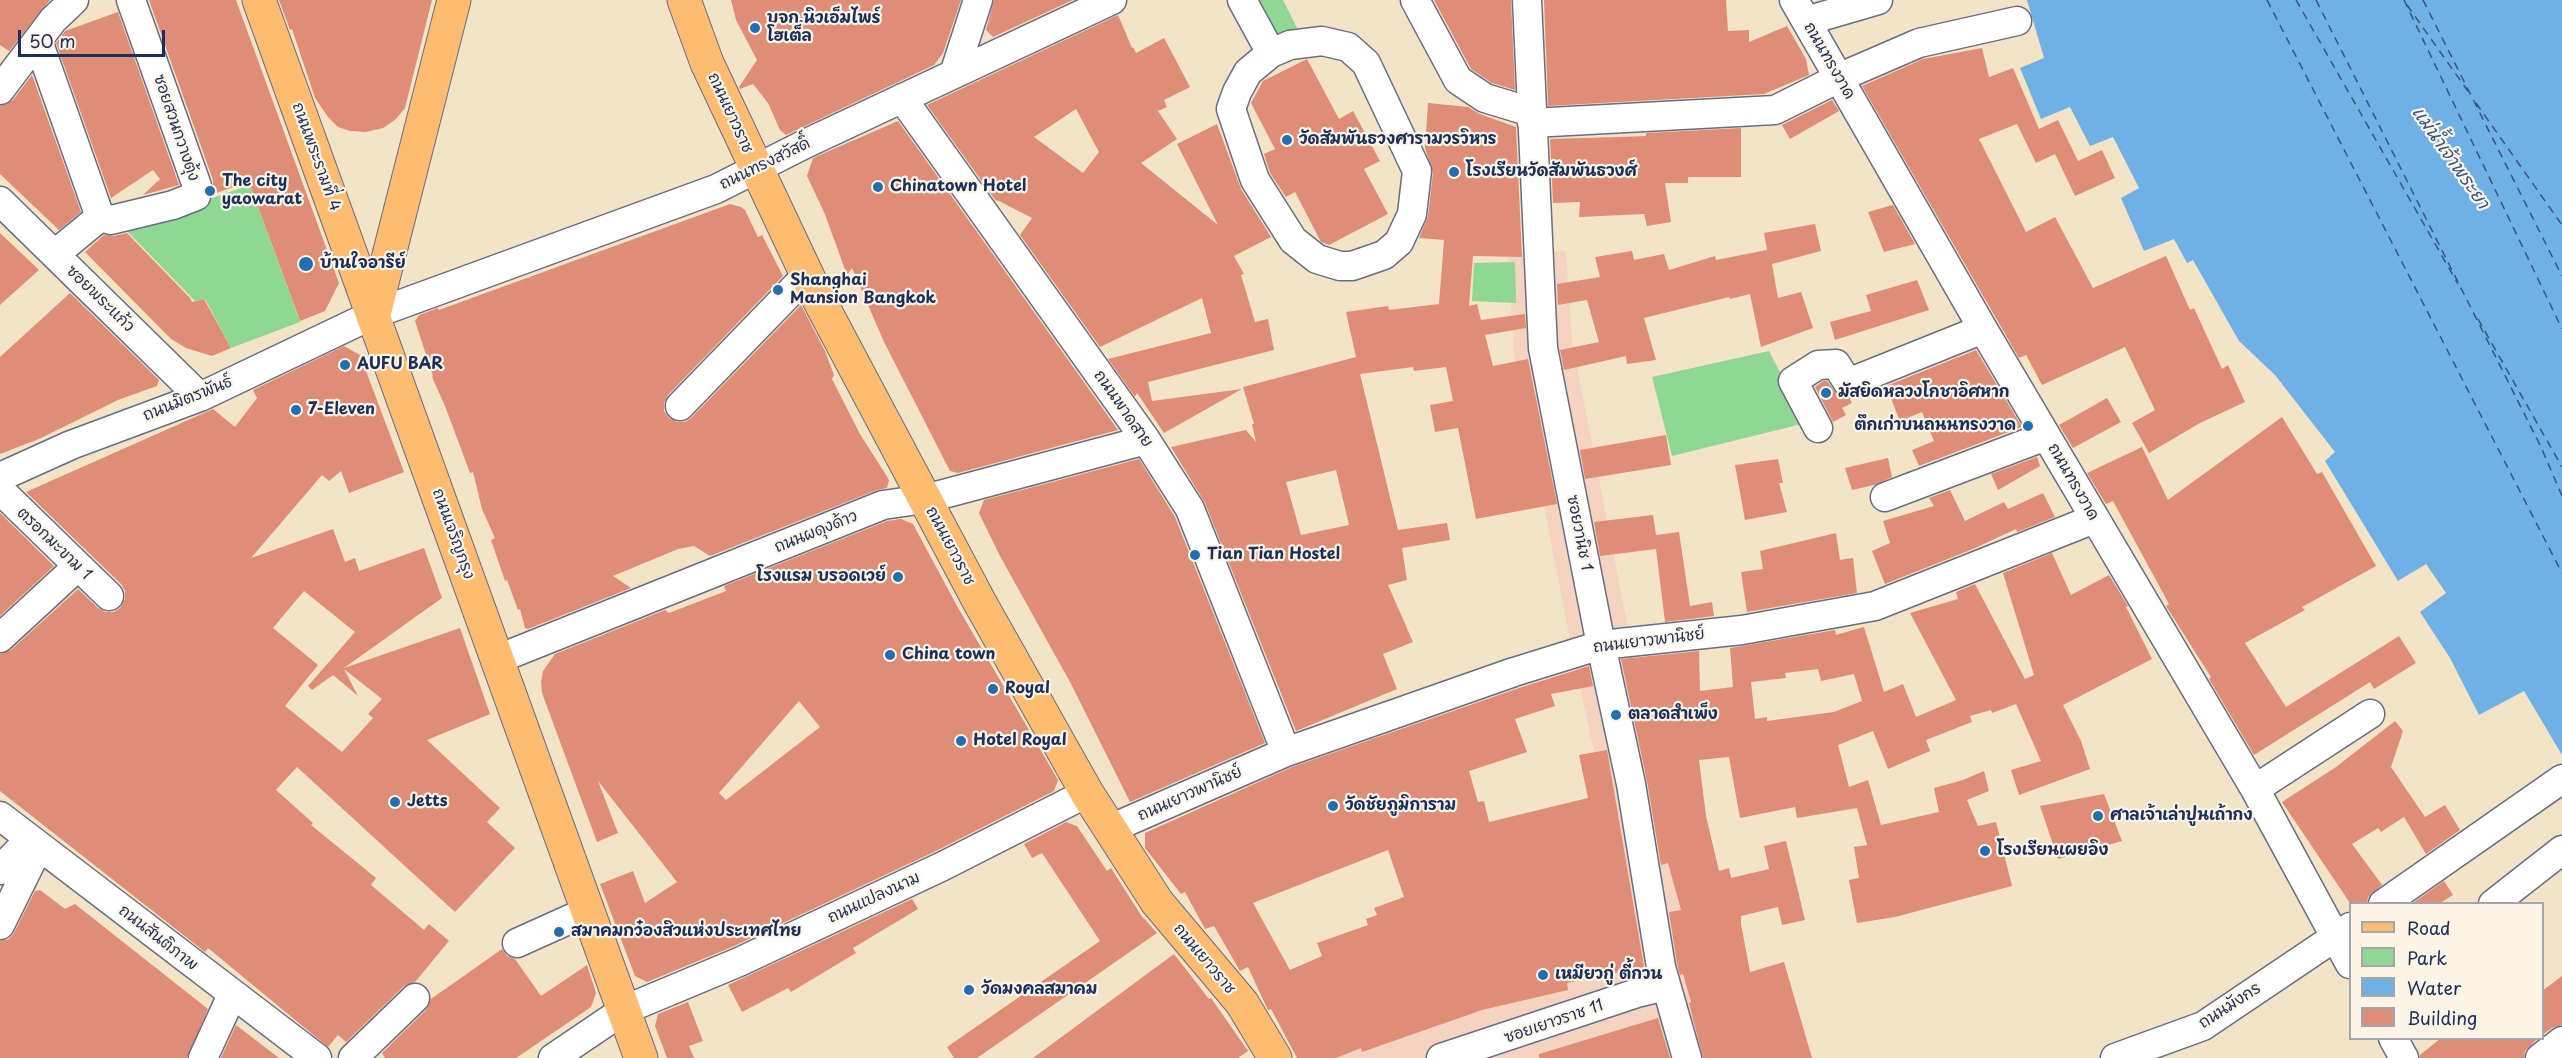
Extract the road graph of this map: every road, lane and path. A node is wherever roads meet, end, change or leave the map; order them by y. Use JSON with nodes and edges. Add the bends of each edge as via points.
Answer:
{"nodes":[{"id":1,"x":74,"y":0,"type":"edge"},
{"id":2,"x":131,"y":0,"type":"edge"},
{"id":3,"x":259,"y":0,"type":"edge"},
{"id":4,"x":454,"y":0,"type":"edge"},
{"id":5,"x":684,"y":0,"type":"edge"},
{"id":6,"x":978,"y":0,"type":"edge"},
{"id":7,"x":1112,"y":0,"type":"edge"},
{"id":8,"x":1242,"y":0,"type":"edge"},
{"id":9,"x":1414,"y":0,"type":"edge"},
{"id":10,"x":1527,"y":0,"type":"edge"},
{"id":11,"x":1878,"y":0,"type":"edge"},
{"id":12,"x":1800,"y":10,"type":"edge"},
{"id":13,"x":2016,"y":21,"type":"dead end"},
{"id":14,"x":38,"y":41,"type":"junction"},
{"id":15,"x":1271,"y":52,"type":"junction"},
{"id":16,"x":2,"y":71,"type":"edge"},
{"id":17,"x":954,"y":74,"type":"junction"},
{"id":18,"x":1839,"y":78,"type":"junction"},
{"id":19,"x":902,"y":98,"type":"junction"},
{"id":20,"x":1531,"y":118,"type":"junction"},
{"id":21,"x":755,"y":168,"type":"junction"},
{"id":22,"x":0,"y":201,"type":"edge"},
{"id":23,"x":100,"y":217,"type":"junction"},
{"id":24,"x":54,"y":254,"type":"junction"},
{"id":25,"x":807,"y":275,"type":"junction"},
{"id":26,"x":374,"y":314,"type":"junction"},
{"id":27,"x":1983,"y":329,"type":"junction"},
{"id":28,"x":200,"y":397,"type":"junction"},
{"id":29,"x":680,"y":406,"type":"dead end"},
{"id":30,"x":1818,"y":428,"type":"dead end"},
{"id":31,"x":2046,"y":436,"type":"junction"},
{"id":32,"x":1146,"y":440,"type":"junction"},
{"id":33,"x":0,"y":477,"type":"edge"},
{"id":34,"x":0,"y":490,"type":"edge"},
{"id":35,"x":1885,"y":497,"type":"dead end"},
{"id":36,"x":925,"y":499,"type":"junction"},
{"id":37,"x":2094,"y":519,"type":"junction"},
{"id":38,"x":77,"y":567,"type":"junction"},
{"id":39,"x":109,"y":597,"type":"dead end"},
{"id":40,"x":0,"y":638,"type":"edge"},
{"id":41,"x":1601,"y":645,"type":"junction"},
{"id":42,"x":498,"y":659,"type":"junction"},
{"id":43,"x":2370,"y":714,"type":"dead end"},
{"id":44,"x":1286,"y":752,"type":"junction"},
{"id":45,"x":2562,"y":780,"type":"edge"},
{"id":46,"x":2255,"y":789,"type":"junction"},
{"id":47,"x":1087,"y":793,"type":"junction"},
{"id":48,"x":0,"y":816,"type":"edge"},
{"id":49,"x":1110,"y":829,"type":"junction"},
{"id":50,"x":35,"y":842,"type":"junction"},
{"id":51,"x":2562,"y":850,"type":"edge"},
{"id":52,"x":0,"y":870,"type":"edge"},
{"id":53,"x":2384,"y":902,"type":"edge"},
{"id":54,"x":2494,"y":902,"type":"edge"},
{"id":55,"x":588,"y":911,"type":"junction"},
{"id":56,"x":0,"y":925,"type":"edge"},
{"id":57,"x":2343,"y":931,"type":"edge"},
{"id":58,"x":517,"y":943,"type":"dead end"},
{"id":59,"x":2349,"y":959,"type":"edge"},
{"id":60,"x":1666,"y":986,"type":"junction"},
{"id":61,"x":232,"y":994,"type":"junction"},
{"id":62,"x":415,"y":999,"type":"dead end"},
{"id":63,"x":624,"y":1011,"type":"junction"},
{"id":64,"x":2394,"y":1040,"type":"edge"},
{"id":65,"x":2562,"y":1041,"type":"edge"},
{"id":66,"x":1504,"y":1049,"type":"edge"},
{"id":67,"x":203,"y":1058,"type":"edge"},
{"id":68,"x":317,"y":1058,"type":"edge"},
{"id":69,"x":353,"y":1058,"type":"edge"},
{"id":70,"x":553,"y":1058,"type":"edge"},
{"id":71,"x":642,"y":1058,"type":"edge"},
{"id":72,"x":1275,"y":1058,"type":"edge"},
{"id":73,"x":1442,"y":1058,"type":"edge"},
{"id":74,"x":1687,"y":1058,"type":"edge"},
{"id":75,"x":2115,"y":1058,"type":"edge"},
{"id":76,"x":2404,"y":1058,"type":"edge"},
{"id":77,"x":2540,"y":1058,"type":"edge"}],
"edges":[{"from":1,"to":14,"type":"street"},
{"from":2,"to":23,"type":"street","name":"ซอยสวนกวางตุ้ง","via":[[197,186],[196,196],[111,220]]},
{"from":3,"to":26,"type":"main road","name":"ถนนพระรามที่ 4"},
{"from":4,"to":26,"type":"main road"},
{"from":5,"to":21,"type":"main road","name":"ถนนเยาวราช","via":[[707,63]]},
{"from":6,"to":17,"type":"street"},
{"from":7,"to":17,"type":"street","name":"ถนนทรงสวัสดิ์"},
{"from":8,"to":15,"type":"street"},
{"from":9,"to":20,"type":"street","via":[[1458,80],[1485,98]]},
{"from":10,"to":20,"type":"street","name":"ซอยวานิช 1"},
{"from":11,"to":12,"type":"street"},
{"from":12,"to":18,"type":"street","name":"ถนนทรงวาด"},
{"from":13,"to":18,"type":"street","via":[[1919,43]]},
{"from":14,"to":16,"type":"street"},
{"from":14,"to":23,"type":"street"},
{"from":15,"to":15,"type":"street","via":[[1322,41],[1348,47],[1366,63],[1417,171],[1412,214],[1399,242],[1384,255],[1352,266],[1317,259],[1293,240],[1256,180],[1231,109],[1248,72]]},
{"from":17,"to":19,"type":"street","name":"ถนนทรงสวัสดิ์"},
{"from":18,"to":20,"type":"street","via":[[1775,110]]},
{"from":18,"to":27,"type":"street","name":"ถนนทรงวาด"},
{"from":19,"to":21,"type":"street","name":"ถนนทรงสวัสดิ์"},
{"from":19,"to":32,"type":"street","name":"ถนนพาดสาย"},
{"from":20,"to":41,"type":"street","name":"ซอยวานิช 1","via":[[1543,348]]},
{"from":21,"to":25,"type":"main road","name":"ถนนเยาวราช"},
{"from":21,"to":26,"type":"street","name":"ถนนทรงสวัสดิ์","via":[[716,189]]},
{"from":22,"to":24,"type":"street","name":"ซอยพระแก้ว"},
{"from":23,"to":24,"type":"street"},
{"from":24,"to":28,"type":"street","name":"ซอยพระแก้ว"},
{"from":25,"to":29,"type":"street"},
{"from":25,"to":36,"type":"main road","name":"ถนนเยาวราช"},
{"from":26,"to":28,"type":"street","name":"ถนนมิตรพันธ์"},
{"from":26,"to":42,"type":"main road","name":"ถนนเจริญกรุง"},
{"from":27,"to":30,"type":"street","via":[[1848,383],[1836,364],[1818,365],[1793,381]]},
{"from":27,"to":31,"type":"street","name":"ถนนทรงวาด"},
{"from":28,"to":33,"type":"street","name":"ถนนมิตรพันธ์","via":[[71,445]]},
{"from":31,"to":35,"type":"street"},
{"from":31,"to":37,"type":"street","name":"ถนนทรงวาด"},
{"from":32,"to":36,"type":"street","name":"ถนนผดุงด้าว"},
{"from":32,"to":44,"type":"street","name":"ถนนพาดสาย","via":[[1190,508]]},
{"from":34,"to":38,"type":"street","name":"ตรอกมะขาม 1"},
{"from":36,"to":42,"type":"street","name":"ถนนผดุงด้าว","via":[[883,505]]},
{"from":36,"to":47,"type":"main road","name":"ถนนเยาวราช"},
{"from":37,"to":41,"type":"street","name":"ถนนเยาวพานิชย์","via":[[1875,606],[1742,630]]},
{"from":37,"to":46,"type":"street","name":"ถนนทรงวาด"},
{"from":38,"to":39,"type":"street","name":"ตรอกมะขาม 1"},
{"from":38,"to":40,"type":"street"},
{"from":41,"to":44,"type":"street","name":"ถนนเยาวพานิชย์","via":[[1492,679],[1326,746]]},
{"from":41,"to":60,"type":"street","name":"ซอยวานิช 1","via":[[1631,783]]},
{"from":42,"to":55,"type":"main road","name":"ถนนเจริญกรุง"},
{"from":43,"to":46,"type":"street"},
{"from":44,"to":49,"type":"street","name":"ถนนเยาวพานิชย์"},
{"from":45,"to":53,"type":"street"},
{"from":46,"to":57,"type":"street","name":"ถนนทรงวาด"},
{"from":47,"to":49,"type":"main road","name":"ถนนเยาวราช"},
{"from":47,"to":63,"type":"street","name":"ถนนแปลงนาม","via":[[943,866]]},
{"from":48,"to":50,"type":"street","name":"ถนนสันติภาพ"},
{"from":49,"to":72,"type":"main road","name":"ถนนเยาวราช","via":[[1157,902],[1242,1003]]},
{"from":50,"to":52,"type":"street"},
{"from":50,"to":56,"type":"street"},
{"from":50,"to":61,"type":"street","name":"ถนนสันติภาพ"},
{"from":51,"to":54,"type":"street"},
{"from":55,"to":58,"type":"street"},
{"from":55,"to":63,"type":"main road","name":"ถนนเจริญกรุง"},
{"from":57,"to":59,"type":"street","name":"ถนนทรงวาด"},
{"from":57,"to":75,"type":"street","name":"ถนนมังกร","via":[[2203,1026]]},
{"from":60,"to":66,"type":"street","name":"ซอยเยาวราช 11","via":[[1637,993]]},
{"from":60,"to":74,"type":"street","name":"ซอยวานิช 1"},
{"from":61,"to":67,"type":"street"},
{"from":61,"to":68,"type":"street","name":"ถนนสันติภาพ"},
{"from":62,"to":69,"type":"street"},
{"from":63,"to":70,"type":"street","name":"ถนนแปลงนาม"},
{"from":63,"to":71,"type":"main road","name":"ถนนเจริญกรุง"},
{"from":64,"to":76,"type":"street"},
{"from":65,"to":77,"type":"street"},
{"from":66,"to":73,"type":"street","name":"ซอยเยาวราช 11"}]}
